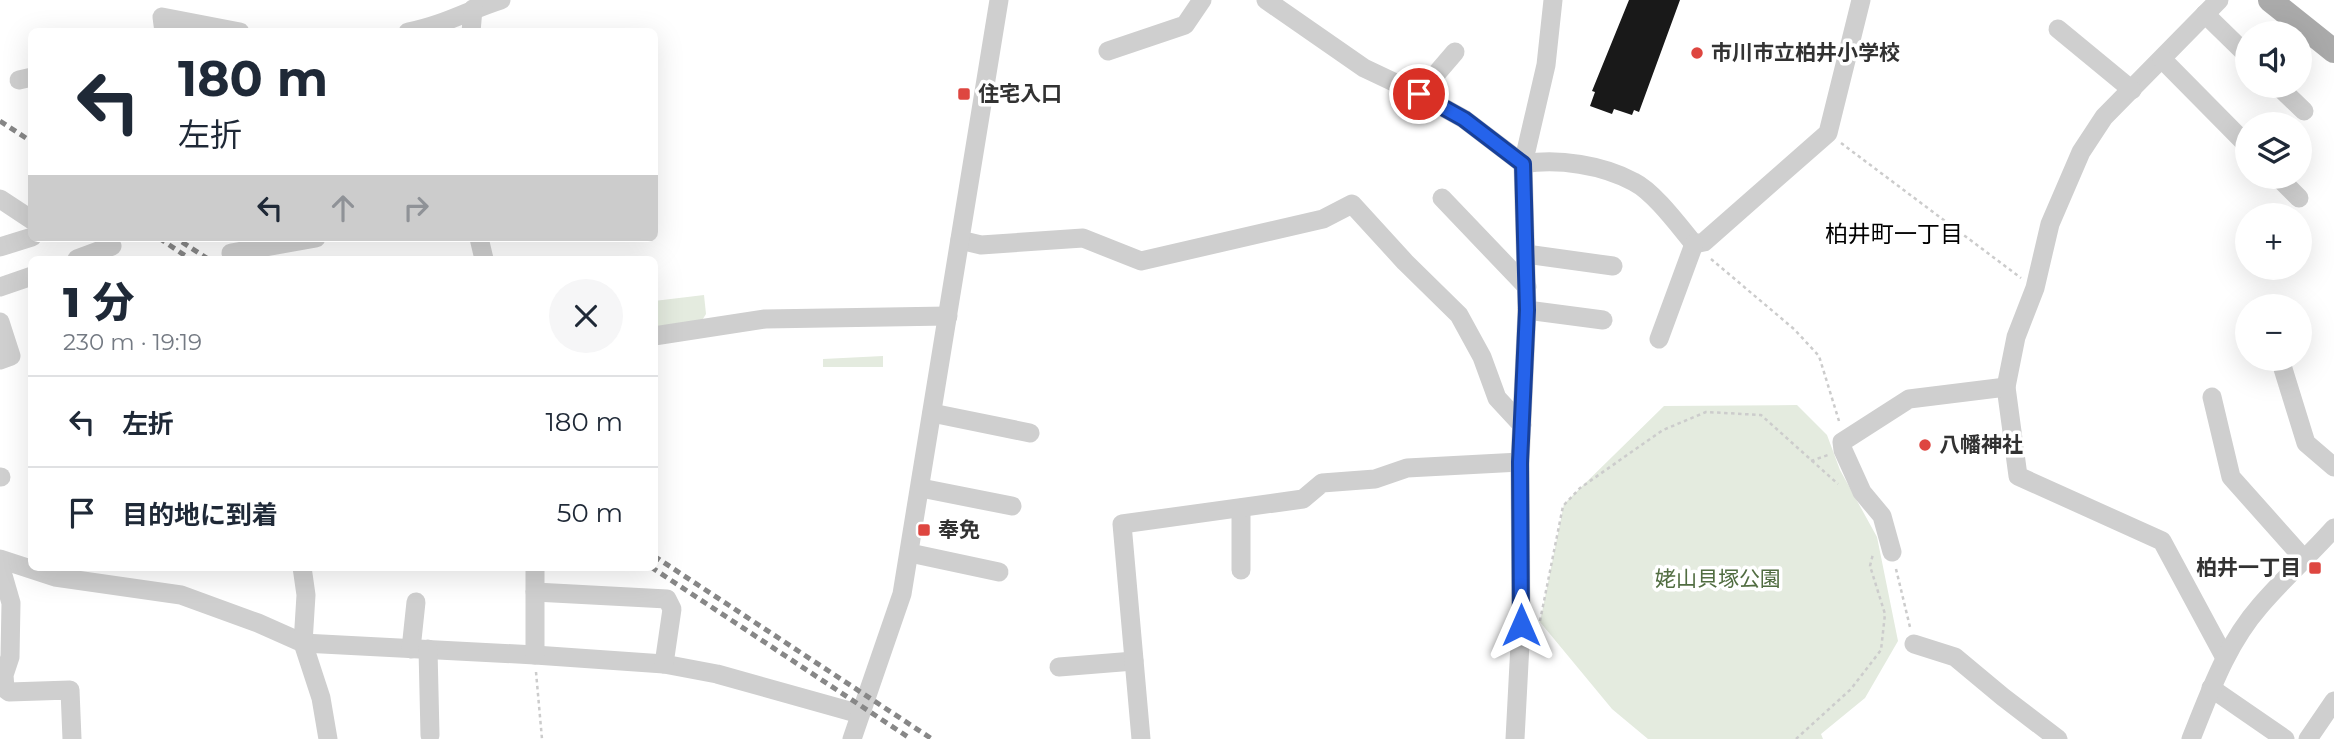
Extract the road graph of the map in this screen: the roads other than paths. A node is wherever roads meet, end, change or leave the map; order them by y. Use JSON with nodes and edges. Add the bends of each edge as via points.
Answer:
{"nodes":[{"id":1,"x":501,"y":0,"type":"edge"},
{"id":2,"x":999,"y":0,"type":"edge"},
{"id":3,"x":1202,"y":0,"type":"edge"},
{"id":4,"x":1265,"y":0,"type":"edge"},
{"id":5,"x":1553,"y":0,"type":"edge"},
{"id":6,"x":1861,"y":0,"type":"edge"},
{"id":7,"x":2270,"y":0,"type":"edge"},
{"id":8,"x":2212,"y":7,"type":"edge"},
{"id":9,"x":474,"y":9,"type":"junction"},
{"id":10,"x":163,"y":28,"type":"edge"},
{"id":11,"x":219,"y":28,"type":"edge"},
{"id":12,"x":433,"y":28,"type":"edge"},
{"id":13,"x":472,"y":28,"type":"edge"},
{"id":14,"x":2058,"y":29,"type":"dead end"},
{"id":15,"x":2235,"y":39,"type":"edge"},
{"id":16,"x":1108,"y":51,"type":"dead end"},
{"id":17,"x":2334,"y":51,"type":"edge"},
{"id":18,"x":1455,"y":52,"type":"dead end"},
{"id":19,"x":2162,"y":59,"type":"junction"},
{"id":20,"x":2132,"y":90,"type":"junction"},
{"id":21,"x":1419,"y":94,"type":"junction"},
{"id":22,"x":2290,"y":98,"type":"edge"},
{"id":23,"x":2304,"y":111,"type":"dead end"},
{"id":24,"x":2235,"y":133,"type":"edge"},
{"id":25,"x":1523,"y":164,"type":"junction"},
{"id":26,"x":2290,"y":189,"type":"edge"},
{"id":27,"x":1442,"y":198,"type":"dead end"},
{"id":28,"x":2299,"y":198,"type":"dead end"},
{"id":29,"x":0,"y":199,"type":"edge"},
{"id":30,"x":28,"y":217,"type":"edge"},
{"id":31,"x":28,"y":238,"type":"edge"},
{"id":32,"x":960,"y":240,"type":"junction"},
{"id":33,"x":287,"y":242,"type":"edge"},
{"id":34,"x":1694,"y":244,"type":"junction"},
{"id":35,"x":112,"y":246,"type":"dead end"},
{"id":36,"x":0,"y":247,"type":"edge"},
{"id":37,"x":229,"y":250,"type":"edge"},
{"id":38,"x":1526,"y":254,"type":"junction"},
{"id":39,"x":85,"y":256,"type":"edge"},
{"id":40,"x":1614,"y":267,"type":"dead end"},
{"id":41,"x":28,"y":278,"type":"edge"},
{"id":42,"x":0,"y":288,"type":"edge"},
{"id":43,"x":1527,"y":288,"type":"junction"},
{"id":44,"x":1527,"y":310,"type":"junction"},
{"id":45,"x":948,"y":316,"type":"junction"},
{"id":46,"x":1603,"y":320,"type":"dead end"},
{"id":47,"x":0,"y":322,"type":"edge"},
{"id":48,"x":658,"y":334,"type":"edge"},
{"id":49,"x":1660,"y":340,"type":"dead end"},
{"id":50,"x":0,"y":360,"type":"edge"},
{"id":51,"x":2284,"y":371,"type":"edge"},
{"id":52,"x":2006,"y":387,"type":"junction"},
{"id":53,"x":2212,"y":397,"type":"dead end"},
{"id":54,"x":932,"y":413,"type":"junction"},
{"id":55,"x":1522,"y":425,"type":"junction"},
{"id":56,"x":1030,"y":433,"type":"dead end"},
{"id":57,"x":1520,"y":462,"type":"junction"},
{"id":58,"x":2334,"y":467,"type":"edge"},
{"id":59,"x":921,"y":488,"type":"junction"},
{"id":60,"x":1012,"y":506,"type":"dead end"},
{"id":61,"x":1241,"y":508,"type":"junction"},
{"id":62,"x":2334,"y":528,"type":"edge"},
{"id":63,"x":1883,"y":549,"type":"road end"},
{"id":64,"x":910,"y":552,"type":"junction"},
{"id":65,"x":0,"y":559,"type":"edge"},
{"id":66,"x":2305,"y":560,"type":"junction"},
{"id":67,"x":0,"y":565,"type":"edge"},
{"id":68,"x":28,"y":568,"type":"edge"},
{"id":69,"x":1241,"y":570,"type":"dead end"},
{"id":70,"x":37,"y":571,"type":"edge"},
{"id":71,"x":304,"y":571,"type":"edge"},
{"id":72,"x":536,"y":571,"type":"edge"},
{"id":73,"x":999,"y":572,"type":"dead end"},
{"id":74,"x":536,"y":592,"type":"junction"},
{"id":75,"x":416,"y":602,"type":"dead end"},
{"id":76,"x":303,"y":643,"type":"junction"},
{"id":77,"x":1914,"y":644,"type":"road end"},
{"id":78,"x":420,"y":649,"type":"junction"},
{"id":79,"x":535,"y":655,"type":"junction"},
{"id":80,"x":2225,"y":658,"type":"junction"},
{"id":81,"x":1134,"y":661,"type":"junction"},
{"id":82,"x":664,"y":664,"type":"junction"},
{"id":83,"x":1059,"y":667,"type":"dead end"},
{"id":84,"x":2211,"y":688,"type":"junction"},
{"id":85,"x":2334,"y":701,"type":"edge"},
{"id":86,"x":860,"y":714,"type":"junction"},
{"id":87,"x":430,"y":735,"type":"dead end"},
{"id":88,"x":72,"y":739,"type":"edge"},
{"id":89,"x":328,"y":739,"type":"edge"},
{"id":90,"x":852,"y":739,"type":"edge"},
{"id":91,"x":1141,"y":739,"type":"edge"},
{"id":92,"x":1515,"y":739,"type":"edge"},
{"id":93,"x":2058,"y":739,"type":"edge"},
{"id":94,"x":2191,"y":739,"type":"edge"},
{"id":95,"x":2285,"y":739,"type":"edge"},
{"id":96,"x":2308,"y":739,"type":"edge"}],
"edges":[{"from":1,"to":9,"type":"street"},
{"from":2,"to":32,"type":"street"},
{"from":3,"to":16,"type":"street","via":[[1185,25]]},
{"from":4,"to":21,"type":"street","via":[[1364,68]]},
{"from":5,"to":25,"type":"street","via":[[1546,65]]},
{"from":6,"to":34,"type":"street","via":[[1828,133],[1704,242]]},
{"from":7,"to":17,"type":"main road"},
{"from":8,"to":15,"type":"street"},
{"from":8,"to":19,"type":"street"},
{"from":9,"to":12,"type":"street"},
{"from":9,"to":13,"type":"street"},
{"from":10,"to":11,"type":"street","via":[[162,17]]},
{"from":14,"to":20,"type":"street"},
{"from":18,"to":21,"type":"street"},
{"from":19,"to":20,"type":"street"},
{"from":19,"to":24,"type":"street"},
{"from":20,"to":52,"type":"street","via":[[2104,117],[2081,152],[2050,224]]},
{"from":21,"to":25,"type":"street","via":[[1464,119]]},
{"from":22,"to":23,"type":"street"},
{"from":25,"to":34,"type":"street","via":[[1543,160],[1598,169],[1636,182]]},
{"from":25,"to":38,"type":"street"},
{"from":26,"to":28,"type":"street"},
{"from":27,"to":43,"type":"street"},
{"from":29,"to":30,"type":"street"},
{"from":31,"to":36,"type":"street"},
{"from":32,"to":45,"type":"street"},
{"from":32,"to":55,"type":"street","via":[[981,245],[1083,238],[1141,261],[1322,219],[1352,204],[1459,315],[1497,398]]},
{"from":33,"to":37,"type":"street"},
{"from":34,"to":49,"type":"street"},
{"from":35,"to":39,"type":"street"},
{"from":38,"to":40,"type":"street"},
{"from":38,"to":43,"type":"street"},
{"from":41,"to":42,"type":"street"},
{"from":43,"to":44,"type":"street"},
{"from":44,"to":46,"type":"street"},
{"from":44,"to":55,"type":"street"},
{"from":45,"to":48,"type":"street","via":[[765,319]]},
{"from":45,"to":54,"type":"street"},
{"from":47,"to":50,"type":"street","via":[[11,356]]},
{"from":51,"to":58,"type":"street","via":[[2306,443]]},
{"from":52,"to":63,"type":"street","via":[[1909,399],[1842,442],[1862,492],[1882,516]]},
{"from":52,"to":80,"type":"street","via":[[2018,477],[2162,541]]},
{"from":53,"to":66,"type":"street","via":[[2231,477]]},
{"from":54,"to":56,"type":"street"},
{"from":54,"to":59,"type":"street"},
{"from":55,"to":57,"type":"street"},
{"from":57,"to":61,"type":"street","via":[[1407,468],[1375,479],[1322,483],[1303,499]]},
{"from":57,"to":92,"type":"street","via":[[1521,625]]},
{"from":59,"to":60,"type":"street"},
{"from":59,"to":64,"type":"street"},
{"from":61,"to":69,"type":"street"},
{"from":61,"to":81,"type":"street","via":[[1122,524]]},
{"from":62,"to":66,"type":"street"},
{"from":64,"to":73,"type":"street"},
{"from":64,"to":86,"type":"street","via":[[902,594]]},
{"from":65,"to":68,"type":"street"},
{"from":66,"to":80,"type":"street","via":[[2259,606]]},
{"from":67,"to":88,"type":"street","via":[[11,603],[5,689],[70,690]]},
{"from":70,"to":76,"type":"street","via":[[181,595]]},
{"from":71,"to":76,"type":"street"},
{"from":72,"to":74,"type":"street"},
{"from":74,"to":79,"type":"street"},
{"from":74,"to":82,"type":"street","via":[[667,599],[672,609]]},
{"from":75,"to":78,"type":"street"},
{"from":76,"to":78,"type":"street"},
{"from":76,"to":89,"type":"street","via":[[321,698]]},
{"from":77,"to":93,"type":"street","via":[[1955,657]]},
{"from":78,"to":79,"type":"street"},
{"from":78,"to":87,"type":"street"},
{"from":79,"to":82,"type":"street"},
{"from":80,"to":84,"type":"street"},
{"from":81,"to":83,"type":"street"},
{"from":81,"to":91,"type":"street"},
{"from":82,"to":86,"type":"street"},
{"from":84,"to":94,"type":"street"},
{"from":84,"to":95,"type":"street"},
{"from":85,"to":96,"type":"street"},
{"from":86,"to":90,"type":"street"}]}
